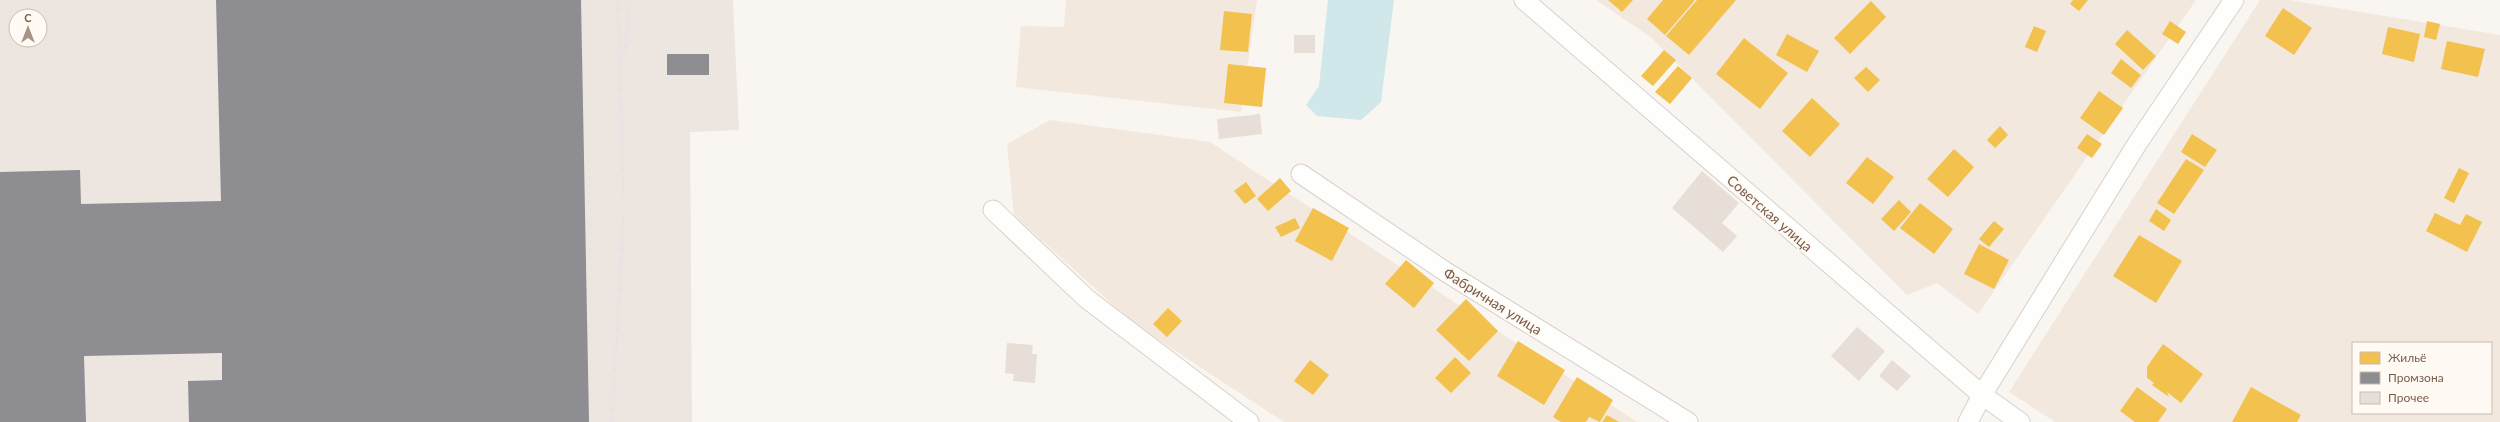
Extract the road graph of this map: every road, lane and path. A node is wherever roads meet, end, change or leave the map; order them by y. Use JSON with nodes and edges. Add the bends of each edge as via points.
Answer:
{"nodes":[{"id":1,"x":1524,"y":0,"type":"edge"},
{"id":2,"x":2234,"y":0,"type":"edge"},
{"id":3,"x":1301,"y":174,"type":"dead end"},
{"id":4,"x":993,"y":210,"type":"dead end"},
{"id":5,"x":1982,"y":394,"type":"junction"},
{"id":6,"x":1249,"y":422,"type":"edge"},
{"id":7,"x":1688,"y":422,"type":"edge"},
{"id":8,"x":1968,"y":422,"type":"edge"},
{"id":9,"x":2020,"y":422,"type":"edge"}],
"edges":[{"from":1,"to":5,"type":"street","name":"Советская улица"},
{"from":2,"to":5,"type":"street","via":[[2138,144]]},
{"from":3,"to":7,"type":"street","name":"Фабричная улица","via":[[1446,272]]},
{"from":4,"to":6,"type":"street","via":[[1087,299]]},
{"from":5,"to":8,"type":"street"},
{"from":5,"to":9,"type":"street","name":"Советская улица"}]}
